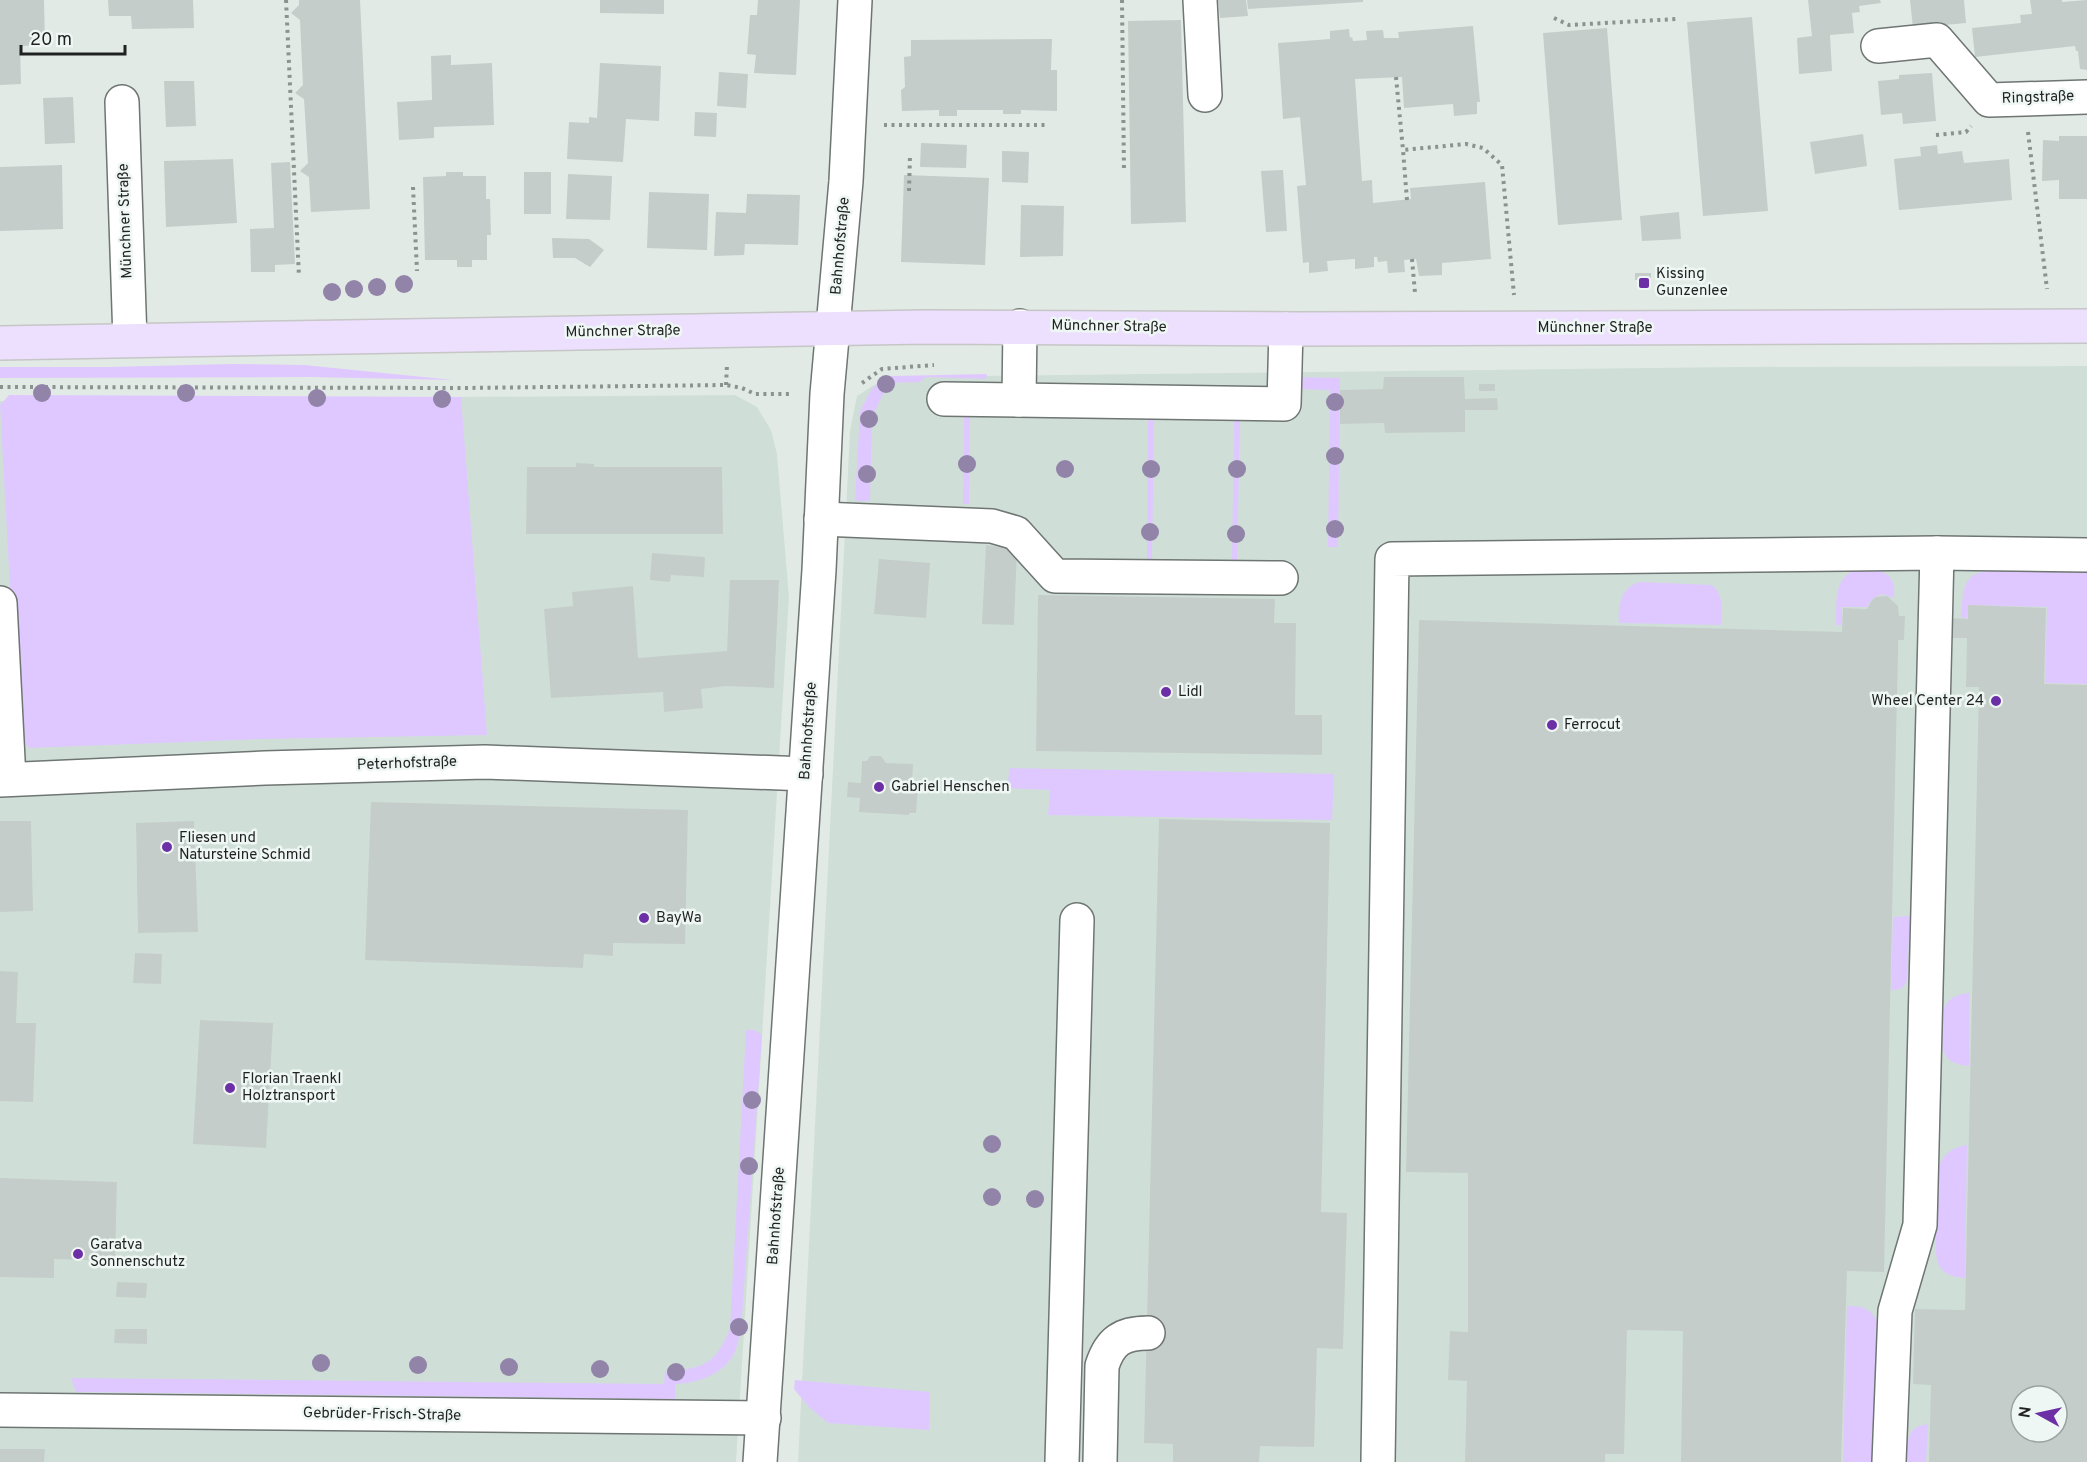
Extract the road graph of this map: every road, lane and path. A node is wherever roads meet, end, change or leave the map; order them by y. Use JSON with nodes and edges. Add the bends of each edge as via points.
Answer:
{"nodes":[{"id":1,"x":286,"y":0,"type":"edge"},
{"id":2,"x":855,"y":0,"type":"edge"},
{"id":3,"x":1122,"y":0,"type":"edge"},
{"id":4,"x":1200,"y":0,"type":"edge"},
{"id":5,"x":1554,"y":18,"type":"dead end"},
{"id":6,"x":1677,"y":19,"type":"dead end"},
{"id":7,"x":1878,"y":46,"type":"dead end"},
{"id":8,"x":1396,"y":77,"type":"dead end"},
{"id":9,"x":1206,"y":94,"type":"dead end"},
{"id":10,"x":2087,"y":97,"type":"edge"},
{"id":11,"x":2024,"y":99,"type":"junction"},
{"id":12,"x":122,"y":102,"type":"dead end"},
{"id":13,"x":1045,"y":124,"type":"dead end"},
{"id":14,"x":849,"y":125,"type":"junction"},
{"id":15,"x":1403,"y":150,"type":"junction"},
{"id":16,"x":910,"y":155,"type":"dead end"},
{"id":17,"x":1124,"y":172,"type":"dead end"},
{"id":18,"x":413,"y":187,"type":"dead end"},
{"id":19,"x":909,"y":191,"type":"dead end"},
{"id":20,"x":1407,"y":200,"type":"dead end"},
{"id":21,"x":1412,"y":259,"type":"dead end"},
{"id":22,"x":417,"y":271,"type":"dead end"},
{"id":23,"x":299,"y":277,"type":"dead end"},
{"id":24,"x":2046,"y":289,"type":"dead end"},
{"id":25,"x":1415,"y":293,"type":"dead end"},
{"id":26,"x":1514,"y":295,"type":"dead end"},
{"id":27,"x":1020,"y":326,"type":"junction"},
{"id":28,"x":2087,"y":326,"type":"edge"},
{"id":29,"x":833,"y":328,"type":"junction"},
{"id":30,"x":1286,"y":329,"type":"junction"},
{"id":31,"x":130,"y":340,"type":"junction"},
{"id":32,"x":0,"y":343,"type":"edge"},
{"id":33,"x":0,"y":387,"type":"edge"},
{"id":34,"x":755,"y":394,"type":"dead end"},
{"id":35,"x":944,"y":399,"type":"dead end"},
{"id":36,"x":1019,"y":400,"type":"junction"},
{"id":37,"x":821,"y":519,"type":"junction"},
{"id":38,"x":1937,"y":553,"type":"junction"},
{"id":39,"x":2087,"y":555,"type":"edge"},
{"id":40,"x":1281,"y":578,"type":"dead end"},
{"id":41,"x":0,"y":603,"type":"edge"},
{"id":42,"x":806,"y":774,"type":"junction"},
{"id":43,"x":4,"y":779,"type":"edge"},
{"id":44,"x":1077,"y":920,"type":"dead end"},
{"id":45,"x":1148,"y":1333,"type":"dead end"},
{"id":46,"x":0,"y":1410,"type":"edge"},
{"id":47,"x":764,"y":1418,"type":"junction"},
{"id":48,"x":760,"y":1462,"type":"edge"},
{"id":49,"x":1062,"y":1462,"type":"edge"},
{"id":50,"x":1100,"y":1462,"type":"edge"},
{"id":51,"x":1378,"y":1462,"type":"edge"},
{"id":52,"x":1889,"y":1462,"type":"edge"}],
"edges":[{"from":1,"to":23,"type":"path"},
{"from":2,"to":14,"type":"street","name":"Bahnhofstraße"},
{"from":3,"to":17,"type":"path"},
{"from":4,"to":9,"type":"street"},
{"from":5,"to":6,"type":"path","via":[[1569,25]]},
{"from":7,"to":11,"type":"street","name":"Ringstraße","via":[[1937,40],[1989,99]]},
{"from":8,"to":15,"type":"path"},
{"from":10,"to":11,"type":"street","name":"Ringstraße"},
{"from":11,"to":24,"type":"path"},
{"from":12,"to":31,"type":"street","name":"Münchner Straße"},
{"from":13,"to":14,"type":"path"},
{"from":14,"to":29,"type":"street","name":"Bahnhofstraße"},
{"from":15,"to":20,"type":"path"},
{"from":15,"to":26,"type":"path","via":[[1467,144],[1483,148],[1502,165]]},
{"from":16,"to":19,"type":"path"},
{"from":18,"to":22,"type":"path"},
{"from":21,"to":25,"type":"path"},
{"from":27,"to":29,"type":"main road","name":"Münchner Straße"},
{"from":27,"to":30,"type":"main road","name":"Münchner Straße"},
{"from":27,"to":36,"type":"street"},
{"from":28,"to":30,"type":"main road","name":"Münchner Straße"},
{"from":29,"to":31,"type":"main road","name":"Münchner Straße"},
{"from":29,"to":37,"type":"street","name":"Bahnhofstraße"},
{"from":30,"to":36,"type":"street","via":[[1284,404]]},
{"from":31,"to":32,"type":"main road","name":"Münchner Straße"},
{"from":33,"to":34,"type":"path","via":[[726,385]]},
{"from":35,"to":36,"type":"street"},
{"from":37,"to":40,"type":"street","via":[[992,526],[1016,533],[1055,576]]},
{"from":37,"to":42,"type":"street","name":"Bahnhofstraße"},
{"from":38,"to":39,"type":"street"},
{"from":38,"to":51,"type":"street","via":[[1392,559]]},
{"from":38,"to":52,"type":"street","via":[[1920,1225],[1895,1311]]},
{"from":41,"to":43,"type":"street","name":"Peterhofstraße"},
{"from":42,"to":43,"type":"street","name":"Peterhofstraße","via":[[485,762]]},
{"from":42,"to":47,"type":"street","name":"Bahnhofstraße"},
{"from":44,"to":49,"type":"street"},
{"from":45,"to":50,"type":"street","via":[[1127,1335],[1114,1342],[1106,1353],[1102,1366]]},
{"from":46,"to":47,"type":"street","name":"Gebrüder-Frisch-Straße"},
{"from":47,"to":48,"type":"street","name":"Bahnhofstraße"}]}
